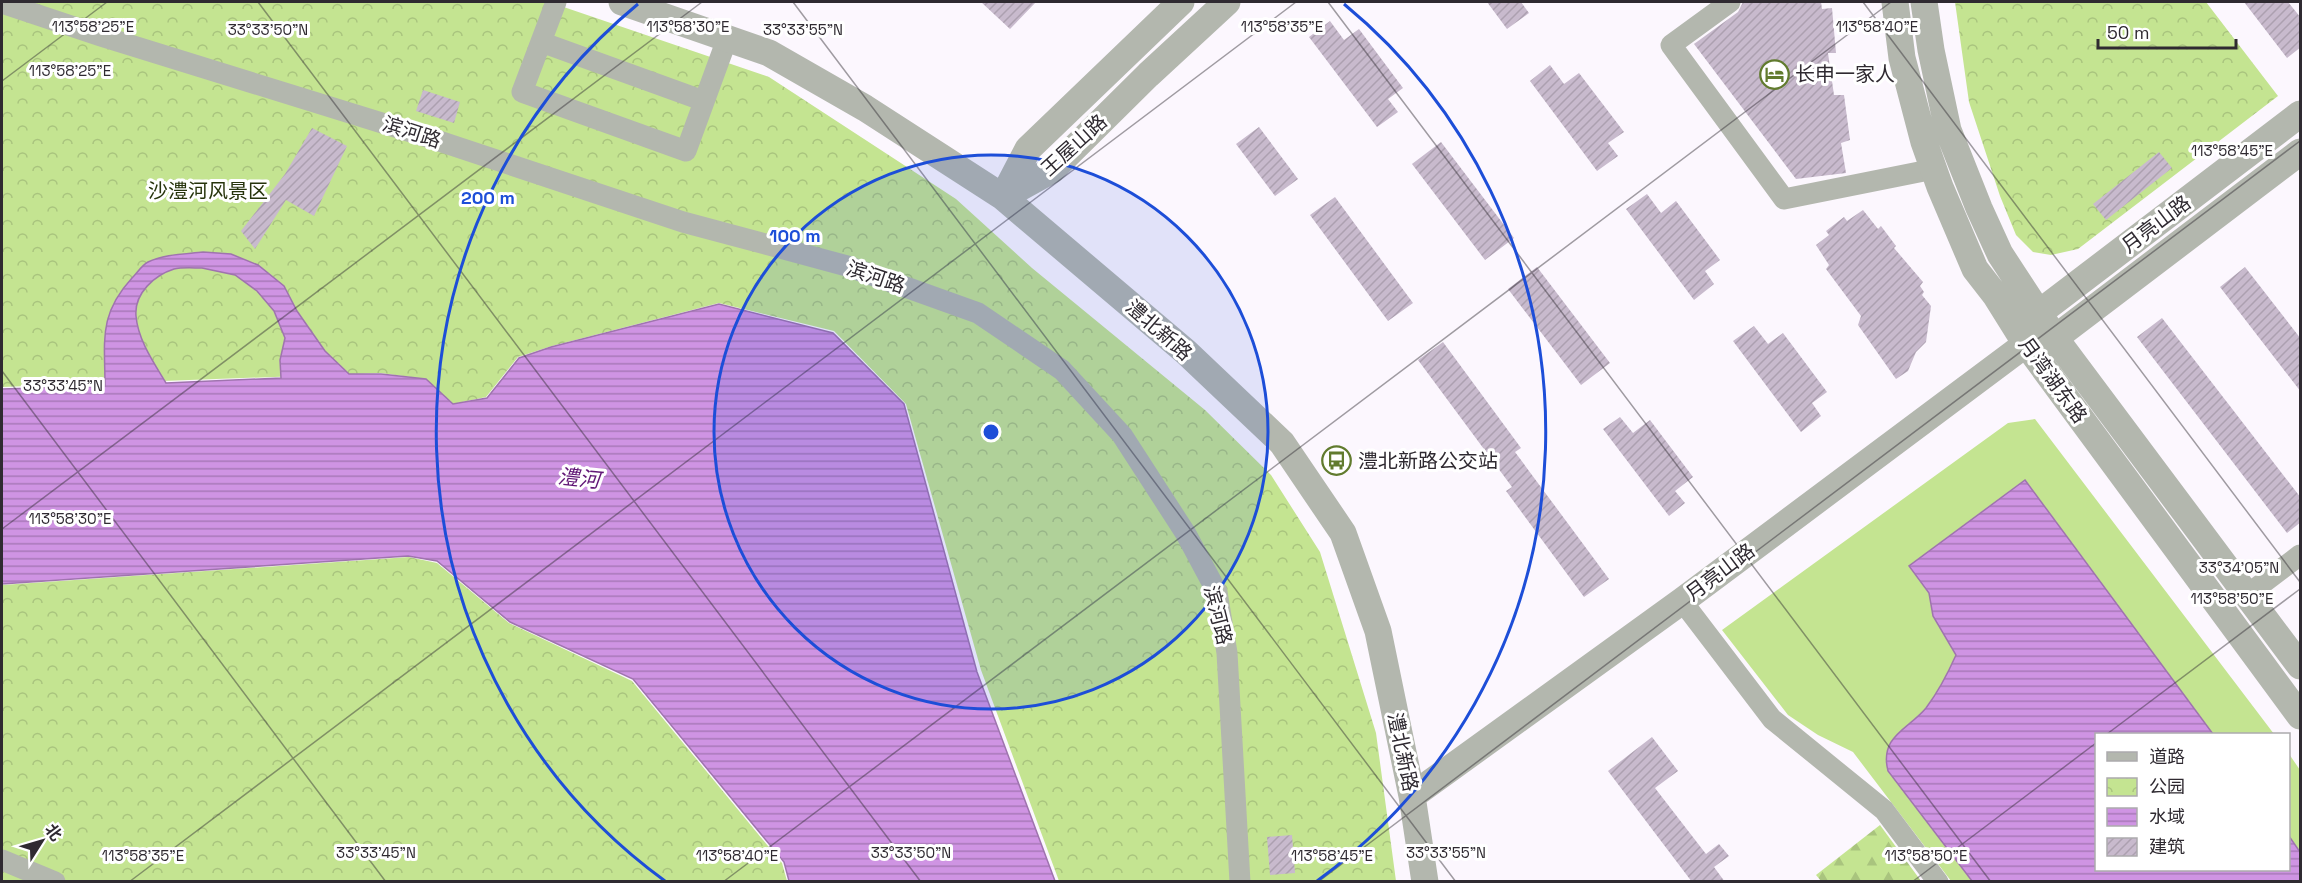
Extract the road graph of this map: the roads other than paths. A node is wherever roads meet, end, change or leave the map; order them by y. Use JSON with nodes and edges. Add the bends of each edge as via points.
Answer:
{"nodes":[{"id":1,"x":556,"y":2,"type":"edge"},
{"id":2,"x":622,"y":2,"type":"edge"},
{"id":3,"x":1181,"y":2,"type":"edge"},
{"id":4,"x":1730,"y":2,"type":"edge"},
{"id":5,"x":1895,"y":2,"type":"edge"},
{"id":6,"x":1924,"y":2,"type":"edge"},
{"id":7,"x":2,"y":3,"type":"edge"},
{"id":8,"x":1220,"y":4,"type":"edge"},
{"id":9,"x":727,"y":39,"type":"junction"},
{"id":10,"x":541,"y":42,"type":"junction"},
{"id":11,"x":704,"y":101,"type":"junction"},
{"id":12,"x":2301,"y":114,"type":"edge"},
{"id":13,"x":2301,"y":152,"type":"edge"},
{"id":14,"x":1934,"y":169,"type":"junction"},
{"id":15,"x":1003,"y":197,"type":"junction"},
{"id":16,"x":2039,"y":313,"type":"junction"},
{"id":17,"x":2055,"y":338,"type":"junction"},
{"id":18,"x":2026,"y":344,"type":"junction"},
{"id":19,"x":2301,"y":555,"type":"edge"},
{"id":20,"x":2247,"y":595,"type":"junction"},
{"id":21,"x":1682,"y":601,"type":"junction"},
{"id":22,"x":2301,"y":666,"type":"edge"},
{"id":23,"x":2301,"y":716,"type":"edge"},
{"id":24,"x":1412,"y":796,"type":"junction"},
{"id":25,"x":2,"y":860,"type":"edge"},
{"id":26,"x":55,"y":882,"type":"edge"},
{"id":27,"x":1240,"y":882,"type":"edge"},
{"id":28,"x":1425,"y":882,"type":"edge"},
{"id":29,"x":1938,"y":882,"type":"edge"}],
"edges":[{"from":1,"to":10,"type":"street"},
{"from":2,"to":9,"type":"street","name":"澧北新路"},
{"from":3,"to":15,"type":"street","name":"王屋山路","via":[[1028,149]]},
{"from":4,"to":14,"type":"street","via":[[1671,45],[1784,200]]},
{"from":5,"to":14,"type":"street","name":"月湾湖东路","via":[[1902,58]]},
{"from":6,"to":16,"type":"street","name":"月湾湖东路","via":[[1948,130],[2000,254]]},
{"from":7,"to":27,"type":"street","name":"滨河路","via":[[683,222],[847,266],[978,313],[1062,370],[1122,435],[1186,534],[1216,592],[1227,653]]},
{"from":8,"to":15,"type":"street","name":"王屋山路","via":[[1052,170]]},
{"from":9,"to":11,"type":"street"},
{"from":9,"to":15,"type":"street","name":"澧北新路","via":[[769,53],[865,108]]},
{"from":10,"to":11,"type":"street"},
{"from":10,"to":11,"type":"street","via":[[522,92],[588,116],[686,151]]},
{"from":12,"to":16,"type":"street","name":"月亮山路"},
{"from":13,"to":17,"type":"street","name":"月亮山路"},
{"from":14,"to":18,"type":"street","name":"月湾湖东路","via":[[1975,268]]},
{"from":15,"to":24,"type":"street","name":"澧北新路","via":[[1186,352],[1282,443],[1343,533],[1374,620]]},
{"from":16,"to":17,"type":"street","name":"月湾湖东路"},
{"from":16,"to":18,"type":"street"},
{"from":17,"to":18,"type":"street","name":"月亮山路"},
{"from":17,"to":20,"type":"street","name":"月湾湖东路"},
{"from":18,"to":21,"type":"street","name":"月亮山路"},
{"from":18,"to":23,"type":"street","name":"月湾湖东路"},
{"from":19,"to":20,"type":"street"},
{"from":20,"to":22,"type":"street","name":"月湾湖东路"},
{"from":21,"to":24,"type":"street","name":"月亮山路"},
{"from":21,"to":29,"type":"street","via":[[1772,719],[1884,810]]},
{"from":24,"to":28,"type":"street","name":"澧北新路"},
{"from":25,"to":26,"type":"street"}]}
